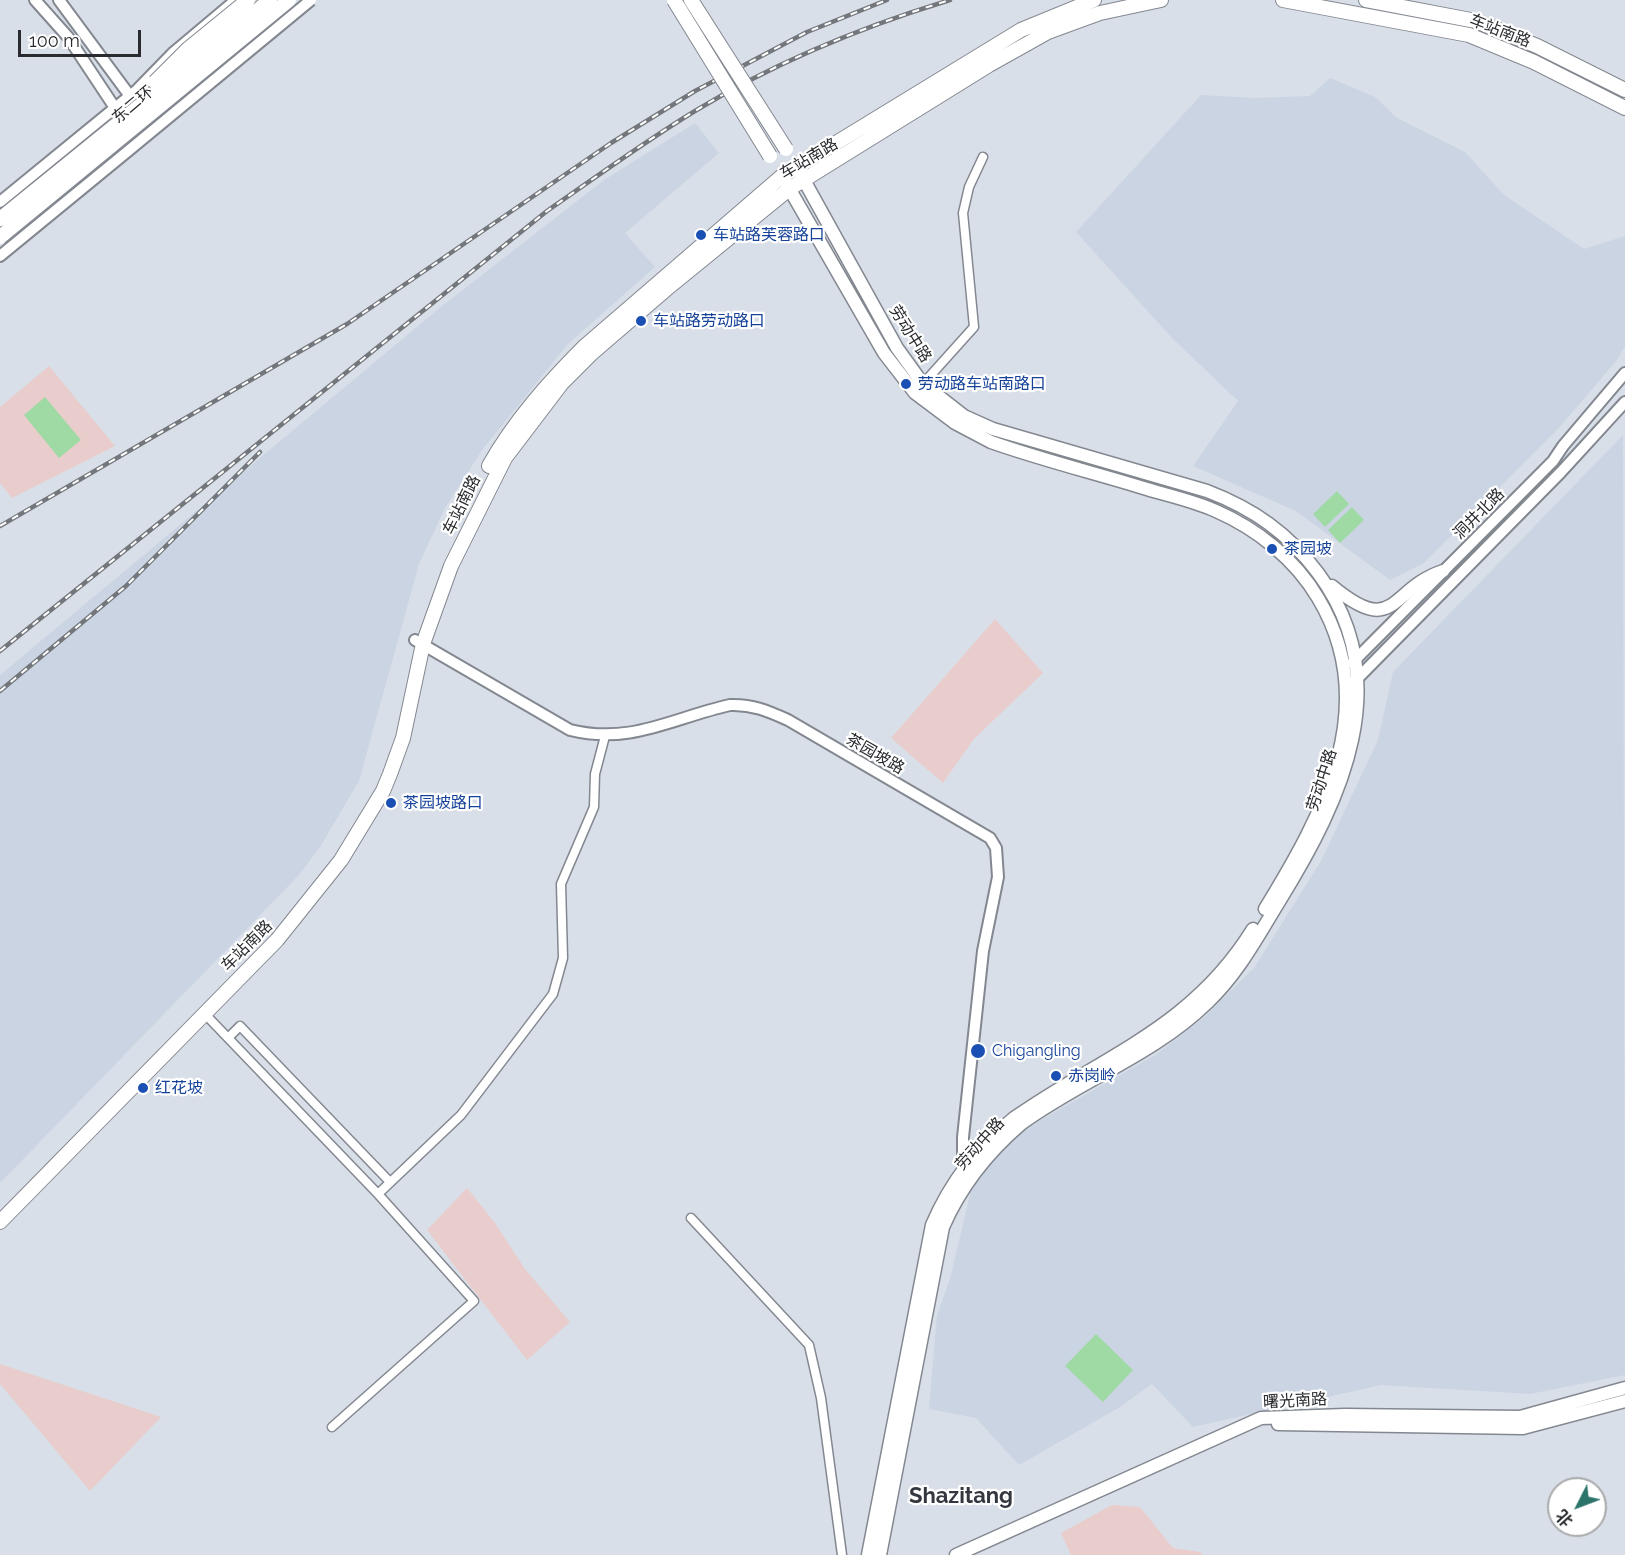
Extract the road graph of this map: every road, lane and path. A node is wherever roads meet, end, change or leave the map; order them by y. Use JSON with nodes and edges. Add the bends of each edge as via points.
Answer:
{"nodes":[{"id":1,"x":35,"y":0,"type":"edge"},
{"id":2,"x":59,"y":0,"type":"edge"},
{"id":3,"x":236,"y":0,"type":"edge"},
{"id":4,"x":248,"y":0,"type":"edge"},
{"id":5,"x":270,"y":0,"type":"edge"},
{"id":6,"x":289,"y":0,"type":"edge"},
{"id":7,"x":311,"y":0,"type":"edge"},
{"id":8,"x":674,"y":0,"type":"edge"},
{"id":9,"x":691,"y":0,"type":"edge"},
{"id":10,"x":1094,"y":0,"type":"edge"},
{"id":11,"x":1161,"y":0,"type":"edge"},
{"id":12,"x":1283,"y":0,"type":"edge"},
{"id":13,"x":1366,"y":0,"type":"edge"},
{"id":14,"x":1625,"y":90,"type":"edge"},
{"id":15,"x":130,"y":96,"type":"junction"},
{"id":16,"x":115,"y":108,"type":"junction"},
{"id":17,"x":1625,"y":108,"type":"edge"},
{"id":18,"x":116,"y":123,"type":"junction"},
{"id":19,"x":982,"y":157,"type":"dead end"},
{"id":20,"x":801,"y":174,"type":"junction"},
{"id":21,"x":786,"y":183,"type":"junction"},
{"id":22,"x":0,"y":202,"type":"edge"},
{"id":23,"x":0,"y":219,"type":"edge"},
{"id":24,"x":0,"y":237,"type":"edge"},
{"id":25,"x":0,"y":256,"type":"edge"},
{"id":26,"x":1625,"y":374,"type":"edge"},
{"id":27,"x":919,"y":388,"type":"junction"},
{"id":28,"x":1625,"y":402,"type":"edge"},
{"id":29,"x":1443,"y":571,"type":"junction"},
{"id":30,"x":1322,"y":578,"type":"junction"},
{"id":31,"x":419,"y":642,"type":"junction"},
{"id":32,"x":1357,"y":659,"type":"junction"},
{"id":33,"x":1346,"y":670,"type":"junction"},
{"id":34,"x":1359,"y":677,"type":"junction"},
{"id":35,"x":1347,"y":689,"type":"junction"},
{"id":36,"x":605,"y":736,"type":"junction"},
{"id":37,"x":204,"y":1013,"type":"junction"},
{"id":38,"x":228,"y":1038,"type":"junction"},
{"id":39,"x":964,"y":1165,"type":"junction"},
{"id":40,"x":390,"y":1182,"type":"junction"},
{"id":41,"x":962,"y":1189,"type":"junction"},
{"id":42,"x":378,"y":1194,"type":"junction"},
{"id":43,"x":0,"y":1212,"type":"edge"},
{"id":44,"x":691,"y":1218,"type":"dead end"},
{"id":45,"x":0,"y":1222,"type":"edge"},
{"id":46,"x":1625,"y":1388,"type":"edge"},
{"id":47,"x":1625,"y":1401,"type":"edge"},
{"id":48,"x":332,"y":1427,"type":"dead end"},
{"id":49,"x":842,"y":1555,"type":"edge"},
{"id":50,"x":868,"y":1555,"type":"edge"},
{"id":51,"x":880,"y":1555,"type":"edge"},
{"id":52,"x":956,"y":1555,"type":"edge"},
{"id":53,"x":974,"y":1555,"type":"edge"}],
"edges":[{"from":1,"to":16,"type":"street","via":[[68,37]]},
{"from":2,"to":15,"type":"street"},
{"from":3,"to":15,"type":"street","via":[[174,52]]},
{"from":4,"to":18,"type":"main road","bridge":true,"via":[[188,50]]},
{"from":5,"to":18,"type":"main road","name":"东二环","bridge":true},
{"from":6,"to":24,"type":"main road","name":"东二环","bridge":true},
{"from":7,"to":25,"type":"street","bridge":true},
{"from":8,"to":21,"type":"main road","name":"劳动中路","bridge":true},
{"from":9,"to":20,"type":"main road","name":"劳动中路","bridge":true},
{"from":10,"to":20,"type":"main road","name":"车站南路","via":[[1021,30],[845,138]]},
{"from":11,"to":20,"type":"main road","name":"车站南路","via":[[1100,13],[1048,32],[853,151]]},
{"from":12,"to":17,"type":"main road","name":"车站南路","via":[[1469,35],[1534,62]]},
{"from":13,"to":14,"type":"main road","name":"车站南路","via":[[1476,21]]},
{"from":15,"to":16,"type":"street"},
{"from":16,"to":22,"type":"street"},
{"from":18,"to":23,"type":"main road","name":"东二环","bridge":true},
{"from":19,"to":27,"type":"street","via":[[963,213],[974,327]]},
{"from":20,"to":21,"type":"main road","name":"车站南路"},
{"from":20,"to":27,"type":"main road","name":"劳动中路"},
{"from":21,"to":27,"type":"main road","name":"劳动中路","via":[[884,353]]},
{"from":21,"to":31,"type":"main road","name":"车站南路","via":[[591,354],[540,409],[489,485]]},
{"from":26,"to":29,"type":"street","name":"洞井北路","via":[[1554,461]]},
{"from":27,"to":30,"type":"main road","name":"劳动中路","via":[[993,429],[1228,499],[1283,532]]},
{"from":27,"to":33,"type":"main road","name":"劳动中路","via":[[955,423],[991,442],[1199,504],[1249,528],[1282,554],[1310,584],[1330,620]]},
{"from":28,"to":34,"type":"street","name":"洞井北路"},
{"from":29,"to":30,"type":"main road","via":[[1427,577],[1393,607],[1381,610],[1361,607]]},
{"from":29,"to":32,"type":"street","name":"洞井北路"},
{"from":30,"to":32,"type":"main road","name":"劳动中路","via":[[1341,610]]},
{"from":31,"to":36,"type":"street","name":"茶园坡路","via":[[570,730]]},
{"from":31,"to":37,"type":"main road","name":"车站南路","via":[[403,738],[383,791],[366,821],[295,921]]},
{"from":31,"to":43,"type":"main road","name":"车站南路","via":[[381,773],[360,817],[334,857],[272,936]]},
{"from":32,"to":33,"type":"street","name":"洞井北路"},
{"from":32,"to":34,"type":"main road","name":"劳动中路"},
{"from":33,"to":35,"type":"main road","name":"劳动中路"},
{"from":34,"to":35,"type":"street","name":"洞井北路"},
{"from":34,"to":41,"type":"main road","name":"劳动中路","via":[[1349,753],[1327,819],[1230,979],[1180,1026],[1022,1124],[1000,1142]]},
{"from":35,"to":39,"type":"main road","name":"劳动中路","via":[[1342,741],[1312,830],[1224,971],[1166,1024],[1014,1118]]},
{"from":36,"to":39,"type":"street","name":"茶园坡路","via":[[640,732],[730,705],[764,709],[990,838],[996,848],[998,877],[983,951],[963,1137]]},
{"from":36,"to":40,"type":"street","via":[[595,774],[594,807],[561,884],[563,958],[552,994],[461,1115]]},
{"from":37,"to":38,"type":"street"},
{"from":37,"to":45,"type":"main road","name":"车站南路"},
{"from":38,"to":40,"type":"street","via":[[240,1026]]},
{"from":38,"to":42,"type":"street"},
{"from":39,"to":41,"type":"street","name":"茶园坡路"},
{"from":39,"to":50,"type":"main road","name":"劳动中路","via":[[932,1225]]},
{"from":40,"to":42,"type":"street"},
{"from":41,"to":51,"type":"main road","name":"劳动中路","via":[[943,1227]]},
{"from":42,"to":48,"type":"street","via":[[474,1301]]},
{"from":44,"to":49,"type":"street","via":[[809,1345],[821,1398]]},
{"from":46,"to":52,"type":"main road","name":"曙光南路","via":[[1520,1417],[1261,1418]]},
{"from":47,"to":53,"type":"main road","name":"曙光南路","via":[[1523,1428],[1262,1426]]}]}
